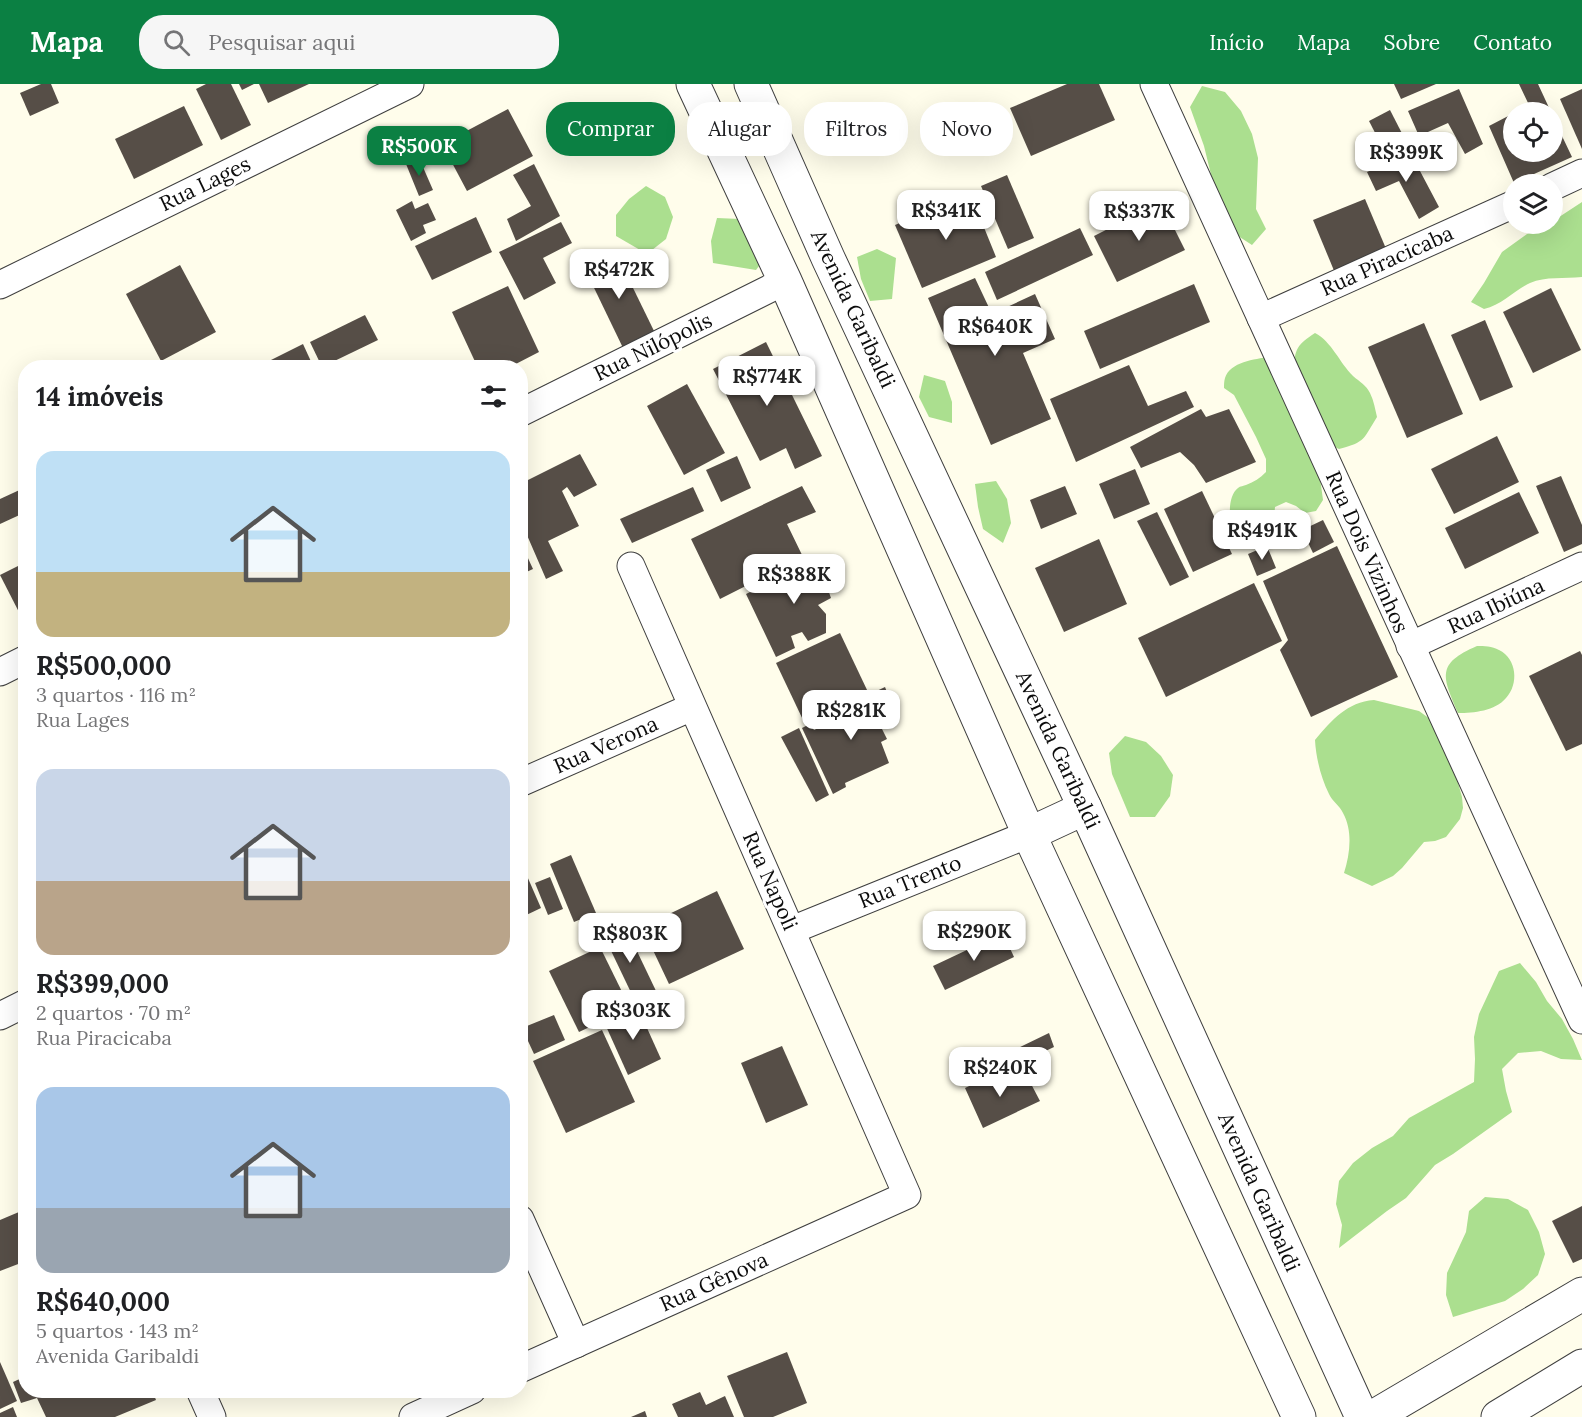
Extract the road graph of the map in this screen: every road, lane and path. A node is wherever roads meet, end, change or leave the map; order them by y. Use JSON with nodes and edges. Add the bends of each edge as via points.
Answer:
{"nodes":[{"id":1,"x":410,"y":84,"type":"edge"},
{"id":2,"x":693,"y":84,"type":"edge"},
{"id":3,"x":751,"y":84,"type":"edge"},
{"id":4,"x":1154,"y":84,"type":"edge"},
{"id":5,"x":1582,"y":173,"type":"edge"},
{"id":6,"x":1563,"y":182,"type":"edge"},
{"id":7,"x":1503,"y":209,"type":"edge"},
{"id":8,"x":828,"y":258,"type":"junction"},
{"id":9,"x":785,"y":281,"type":"junction"},
{"id":10,"x":0,"y":285,"type":"edge"},
{"id":11,"x":1261,"y":318,"type":"junction"},
{"id":12,"x":865,"y":335,"type":"junction"},
{"id":13,"x":818,"y":356,"type":"junction"},
{"id":14,"x":528,"y":409,"type":"edge"},
{"id":15,"x":631,"y":566,"type":"dead end"},
{"id":16,"x":1582,"y":566,"type":"edge"},
{"id":17,"x":1410,"y":646,"type":"junction"},
{"id":18,"x":18,"y":663,"type":"edge"},
{"id":19,"x":0,"y":672,"type":"edge"},
{"id":20,"x":692,"y":707,"type":"junction"},
{"id":21,"x":528,"y":779,"type":"edge"},
{"id":22,"x":1085,"y":808,"type":"junction"},
{"id":23,"x":1029,"y":834,"type":"junction"},
{"id":24,"x":792,"y":930,"type":"junction"},
{"id":25,"x":18,"y":1007,"type":"edge"},
{"id":26,"x":0,"y":1016,"type":"edge"},
{"id":27,"x":1582,"y":1020,"type":"edge"},
{"id":28,"x":907,"y":1195,"type":"joint"},
{"id":29,"x":528,"y":1237,"type":"edge"},
{"id":30,"x":1582,"y":1294,"type":"edge"},
{"id":31,"x":576,"y":1344,"type":"junction"},
{"id":32,"x":528,"y":1365,"type":"edge"},
{"id":33,"x":1582,"y":1366,"type":"edge"},
{"id":34,"x":204,"y":1398,"type":"edge"},
{"id":35,"x":455,"y":1398,"type":"edge"},
{"id":36,"x":212,"y":1417,"type":"edge"},
{"id":37,"x":413,"y":1417,"type":"edge"},
{"id":38,"x":1299,"y":1417,"type":"edge"},
{"id":39,"x":1362,"y":1417,"type":"edge"},
{"id":40,"x":1373,"y":1417,"type":"edge"},
{"id":41,"x":1498,"y":1417,"type":"edge"}],
"edges":[{"from":1,"to":10,"type":"street","name":"Rua Lages"},
{"from":2,"to":9,"type":"street"},
{"from":3,"to":8,"type":"street","name":"Avenida Garibaldi"},
{"from":4,"to":11,"type":"street","name":"Rua Dois Vizinhos"},
{"from":5,"to":6,"type":"street"},
{"from":7,"to":11,"type":"street","name":"Rua Piracicaba"},
{"from":8,"to":9,"type":"street"},
{"from":8,"to":12,"type":"street","name":"Avenida Garibaldi"},
{"from":9,"to":13,"type":"street"},
{"from":9,"to":14,"type":"street","name":"Rua Nilópolis"},
{"from":11,"to":17,"type":"street","name":"Rua Dois Vizinhos"},
{"from":12,"to":13,"type":"street"},
{"from":12,"to":22,"type":"street","name":"Avenida Garibaldi"},
{"from":13,"to":23,"type":"street"},
{"from":15,"to":20,"type":"street","name":"Rua Napoli"},
{"from":16,"to":17,"type":"street","name":"Rua Ibiúna"},
{"from":17,"to":27,"type":"street","name":"Rua Dois Vizinhos"},
{"from":18,"to":19,"type":"street"},
{"from":20,"to":21,"type":"street","name":"Rua Verona"},
{"from":20,"to":24,"type":"street","name":"Rua Napoli"},
{"from":22,"to":23,"type":"street"},
{"from":22,"to":39,"type":"street","name":"Avenida Garibaldi"},
{"from":23,"to":24,"type":"street","name":"Rua Trento"},
{"from":23,"to":38,"type":"street"},
{"from":24,"to":28,"type":"street","name":"Rua Napoli"},
{"from":25,"to":26,"type":"street"},
{"from":28,"to":31,"type":"street","name":"Rua Gênova"},
{"from":29,"to":31,"type":"street"},
{"from":30,"to":40,"type":"street"},
{"from":31,"to":32,"type":"street","name":"Rua Gênova"},
{"from":33,"to":41,"type":"street"},
{"from":34,"to":36,"type":"street"},
{"from":35,"to":37,"type":"street"}]}
